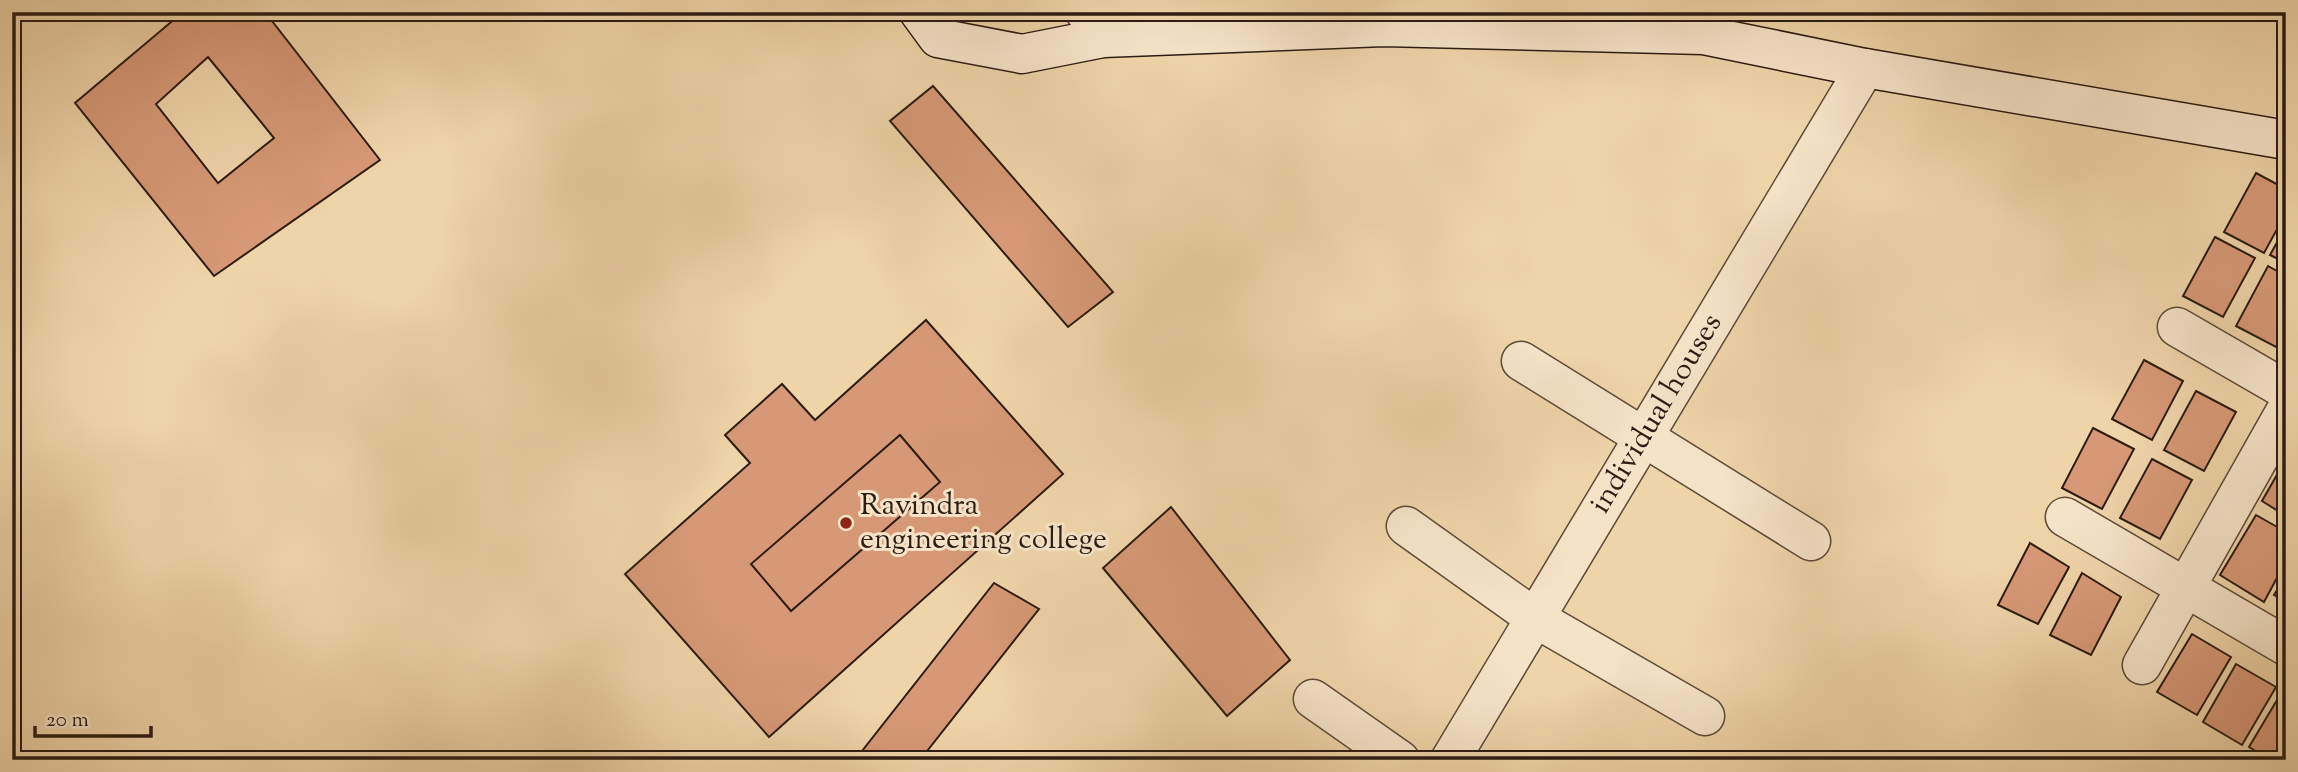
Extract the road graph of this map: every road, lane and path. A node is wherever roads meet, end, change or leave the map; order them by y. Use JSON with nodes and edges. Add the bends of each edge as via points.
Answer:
{"nodes":[{"id":1,"x":919,"y":12,"type":"edge"},
{"id":2,"x":1378,"y":20,"type":"edge"},
{"id":3,"x":1694,"y":24,"type":"edge"},
{"id":4,"x":1094,"y":25,"type":"edge"},
{"id":5,"x":1865,"y":68,"type":"junction"},
{"id":6,"x":2286,"y":140,"type":"edge"},
{"id":7,"x":2177,"y":327,"type":"dead end"},
{"id":8,"x":1521,"y":361,"type":"dead end"},
{"id":9,"x":2286,"y":390,"type":"edge"},
{"id":10,"x":2286,"y":410,"type":"edge"},
{"id":11,"x":1643,"y":436,"type":"junction"},
{"id":12,"x":2065,"y":517,"type":"dead end"},
{"id":13,"x":1405,"y":526,"type":"dead end"},
{"id":14,"x":1811,"y":541,"type":"dead end"},
{"id":15,"x":2185,"y":587,"type":"junction"},
{"id":16,"x":1535,"y":618,"type":"junction"},
{"id":17,"x":2286,"y":646,"type":"edge"},
{"id":18,"x":2142,"y":665,"type":"dead end"},
{"id":19,"x":1313,"y":699,"type":"dead end"},
{"id":20,"x":1704,"y":716,"type":"dead end"},
{"id":21,"x":1400,"y":760,"type":"edge"},
{"id":22,"x":1450,"y":760,"type":"edge"}],
"edges":[{"from":1,"to":4,"type":"street","via":[[938,38],[1021,54]]},
{"from":2,"to":3,"type":"street"},
{"from":2,"to":4,"type":"street"},
{"from":3,"to":5,"type":"street"},
{"from":5,"to":6,"type":"street"},
{"from":5,"to":11,"type":"street","name":"individual houses"},
{"from":7,"to":9,"type":"street"},
{"from":8,"to":11,"type":"street"},
{"from":10,"to":15,"type":"street"},
{"from":11,"to":14,"type":"street"},
{"from":11,"to":16,"type":"street","name":"individual houses"},
{"from":12,"to":15,"type":"street"},
{"from":13,"to":16,"type":"street"},
{"from":15,"to":17,"type":"street"},
{"from":15,"to":18,"type":"street"},
{"from":16,"to":20,"type":"street"},
{"from":16,"to":22,"type":"street","name":"individual houses"},
{"from":19,"to":21,"type":"street"}]}
